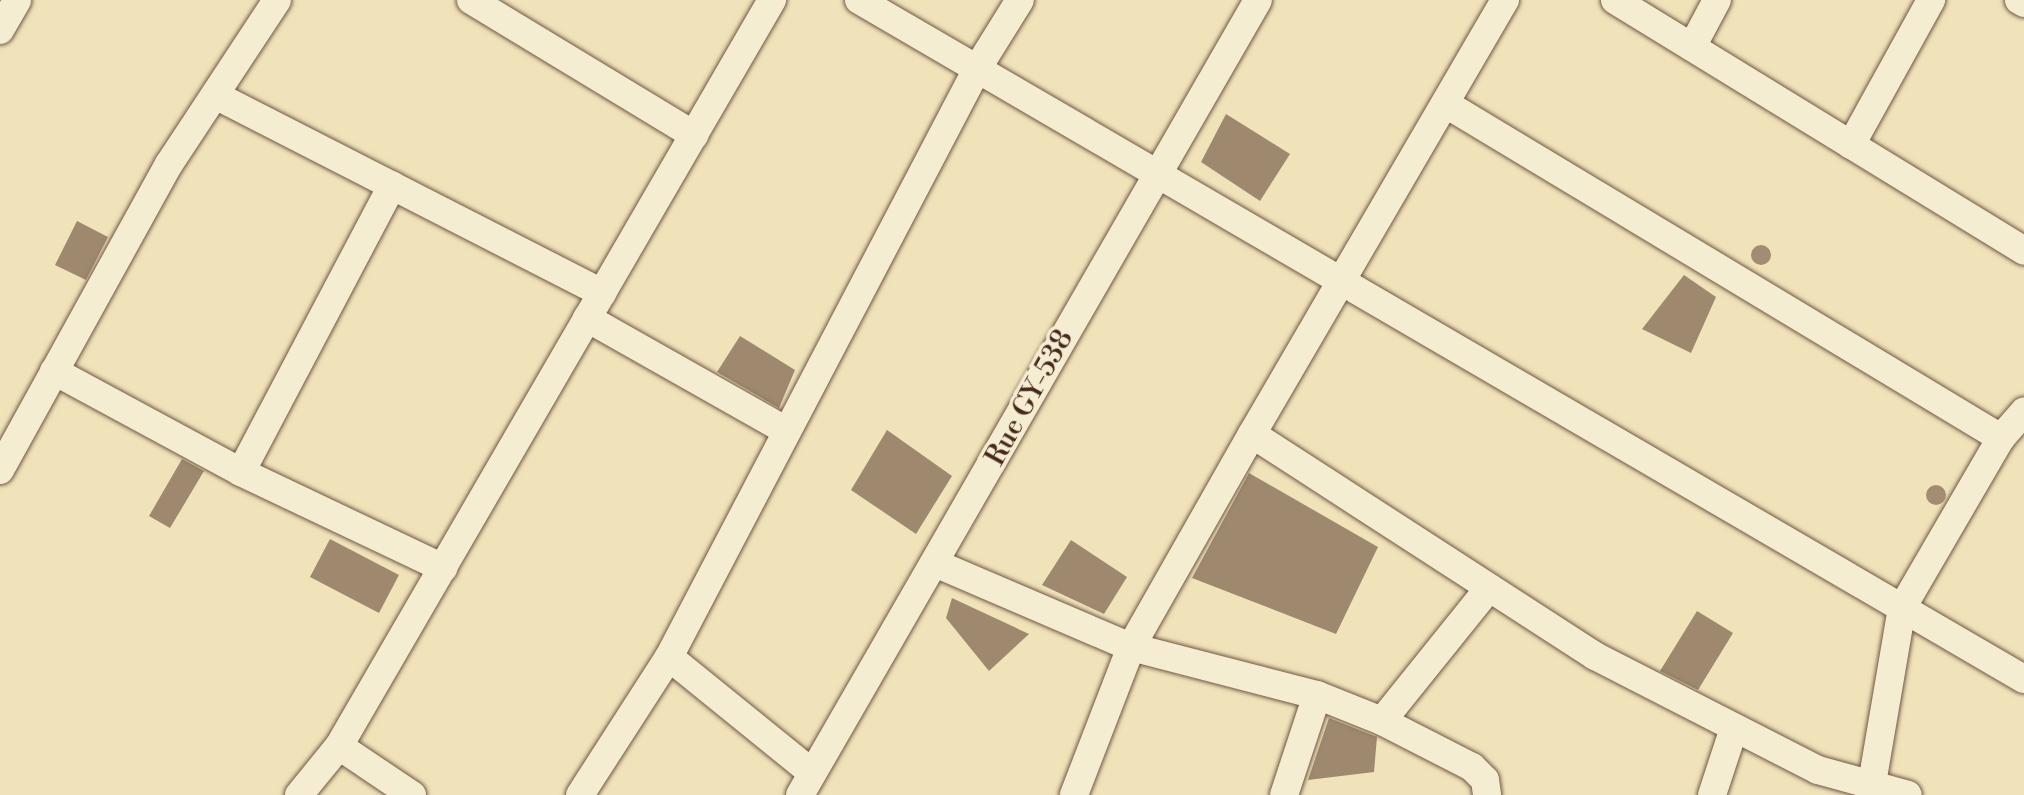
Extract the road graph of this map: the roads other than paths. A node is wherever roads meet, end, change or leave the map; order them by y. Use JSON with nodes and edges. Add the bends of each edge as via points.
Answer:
{"nodes":[{"id":1,"x":17,"y":0,"type":"edge"},
{"id":2,"x":277,"y":0,"type":"edge"},
{"id":3,"x":471,"y":0,"type":"edge"},
{"id":4,"x":772,"y":0,"type":"edge"},
{"id":5,"x":859,"y":0,"type":"edge"},
{"id":6,"x":1020,"y":0,"type":"edge"},
{"id":7,"x":1258,"y":0,"type":"edge"},
{"id":8,"x":1506,"y":0,"type":"edge"},
{"id":9,"x":1615,"y":0,"type":"edge"},
{"id":10,"x":1717,"y":0,"type":"edge"},
{"id":11,"x":1931,"y":0,"type":"edge"},
{"id":12,"x":2019,"y":0,"type":"edge"},
{"id":13,"x":2024,"y":3,"type":"edge"},
{"id":14,"x":0,"y":30,"type":"edge"},
{"id":15,"x":1692,"y":47,"type":"junction"},
{"id":16,"x":977,"y":69,"type":"junction"},
{"id":17,"x":215,"y":95,"type":"junction"},
{"id":18,"x":1446,"y":104,"type":"junction"},
{"id":19,"x":694,"y":135,"type":"junction"},
{"id":20,"x":1851,"y":145,"type":"junction"},
{"id":21,"x":1157,"y":173,"type":"junction"},
{"id":22,"x":392,"y":185,"type":"junction"},
{"id":23,"x":2024,"y":251,"type":"edge"},
{"id":24,"x":1339,"y":280,"type":"junction"},
{"id":25,"x":601,"y":293,"type":"junction"},
{"id":26,"x":587,"y":318,"type":"junction"},
{"id":27,"x":54,"y":372,"type":"junction"},
{"id":28,"x":2024,"y":412,"type":"edge"},
{"id":29,"x":785,"y":430,"type":"junction"},
{"id":30,"x":1252,"y":434,"type":"junction"},
{"id":31,"x":2001,"y":438,"type":"junction"},
{"id":32,"x":0,"y":470,"type":"edge"},
{"id":33,"x":241,"y":472,"type":"junction"},
{"id":34,"x":937,"y":564,"type":"junction"},
{"id":35,"x":443,"y":568,"type":"junction"},
{"id":36,"x":1489,"y":588,"type":"junction"},
{"id":37,"x":1902,"y":608,"type":"junction"},
{"id":38,"x":1131,"y":647,"type":"junction"},
{"id":39,"x":668,"y":657,"type":"junction"},
{"id":40,"x":2024,"y":679,"type":"edge"},
{"id":41,"x":1317,"y":695,"type":"junction"},
{"id":42,"x":1382,"y":721,"type":"junction"},
{"id":43,"x":1733,"y":731,"type":"junction"},
{"id":44,"x":339,"y":746,"type":"junction"},
{"id":45,"x":806,"y":784,"type":"edge"},
{"id":46,"x":1870,"y":791,"type":"edge"},
{"id":47,"x":299,"y":795,"type":"edge"},
{"id":48,"x":412,"y":795,"type":"edge"},
{"id":49,"x":580,"y":795,"type":"edge"},
{"id":50,"x":1074,"y":795,"type":"edge"},
{"id":51,"x":1284,"y":795,"type":"edge"},
{"id":52,"x":1487,"y":795,"type":"edge"},
{"id":53,"x":1712,"y":795,"type":"edge"},
{"id":54,"x":1908,"y":795,"type":"edge"}],
"edges":[{"from":1,"to":14,"type":"street"},
{"from":2,"to":17,"type":"street"},
{"from":3,"to":19,"type":"street"},
{"from":4,"to":19,"type":"street"},
{"from":5,"to":16,"type":"street"},
{"from":6,"to":16,"type":"street"},
{"from":7,"to":21,"type":"street","name":"Rue GY-538"},
{"from":8,"to":18,"type":"street"},
{"from":9,"to":15,"type":"street"},
{"from":10,"to":15,"type":"street"},
{"from":11,"to":20,"type":"street"},
{"from":12,"to":13,"type":"street"},
{"from":15,"to":20,"type":"street"},
{"from":16,"to":21,"type":"street"},
{"from":16,"to":29,"type":"street"},
{"from":17,"to":22,"type":"street"},
{"from":17,"to":27,"type":"street","via":[[169,164]]},
{"from":18,"to":24,"type":"street"},
{"from":18,"to":31,"type":"street"},
{"from":19,"to":25,"type":"street"},
{"from":20,"to":23,"type":"street"},
{"from":21,"to":24,"type":"street"},
{"from":21,"to":34,"type":"street","name":"Rue GY-538"},
{"from":22,"to":25,"type":"street"},
{"from":22,"to":33,"type":"street"},
{"from":24,"to":30,"type":"street"},
{"from":24,"to":37,"type":"street"},
{"from":25,"to":26,"type":"street"},
{"from":26,"to":29,"type":"street"},
{"from":26,"to":35,"type":"street"},
{"from":27,"to":32,"type":"street"},
{"from":27,"to":33,"type":"street"},
{"from":28,"to":31,"type":"street"},
{"from":29,"to":39,"type":"street"},
{"from":30,"to":36,"type":"street"},
{"from":30,"to":38,"type":"street"},
{"from":31,"to":37,"type":"street"},
{"from":33,"to":35,"type":"street"},
{"from":34,"to":38,"type":"street"},
{"from":34,"to":45,"type":"street","name":"Rue GY-538"},
{"from":35,"to":44,"type":"street"},
{"from":36,"to":42,"type":"street"},
{"from":36,"to":43,"type":"street","via":[[1595,656]]},
{"from":37,"to":40,"type":"street"},
{"from":37,"to":46,"type":"street"},
{"from":38,"to":41,"type":"street"},
{"from":38,"to":50,"type":"street"},
{"from":39,"to":45,"type":"street"},
{"from":39,"to":49,"type":"street"},
{"from":41,"to":42,"type":"street"},
{"from":41,"to":51,"type":"street"},
{"from":42,"to":52,"type":"street","via":[[1472,767],[1485,780]]},
{"from":43,"to":46,"type":"street"},
{"from":43,"to":53,"type":"street"},
{"from":44,"to":47,"type":"street"},
{"from":44,"to":48,"type":"street"},
{"from":46,"to":54,"type":"street"}]}
